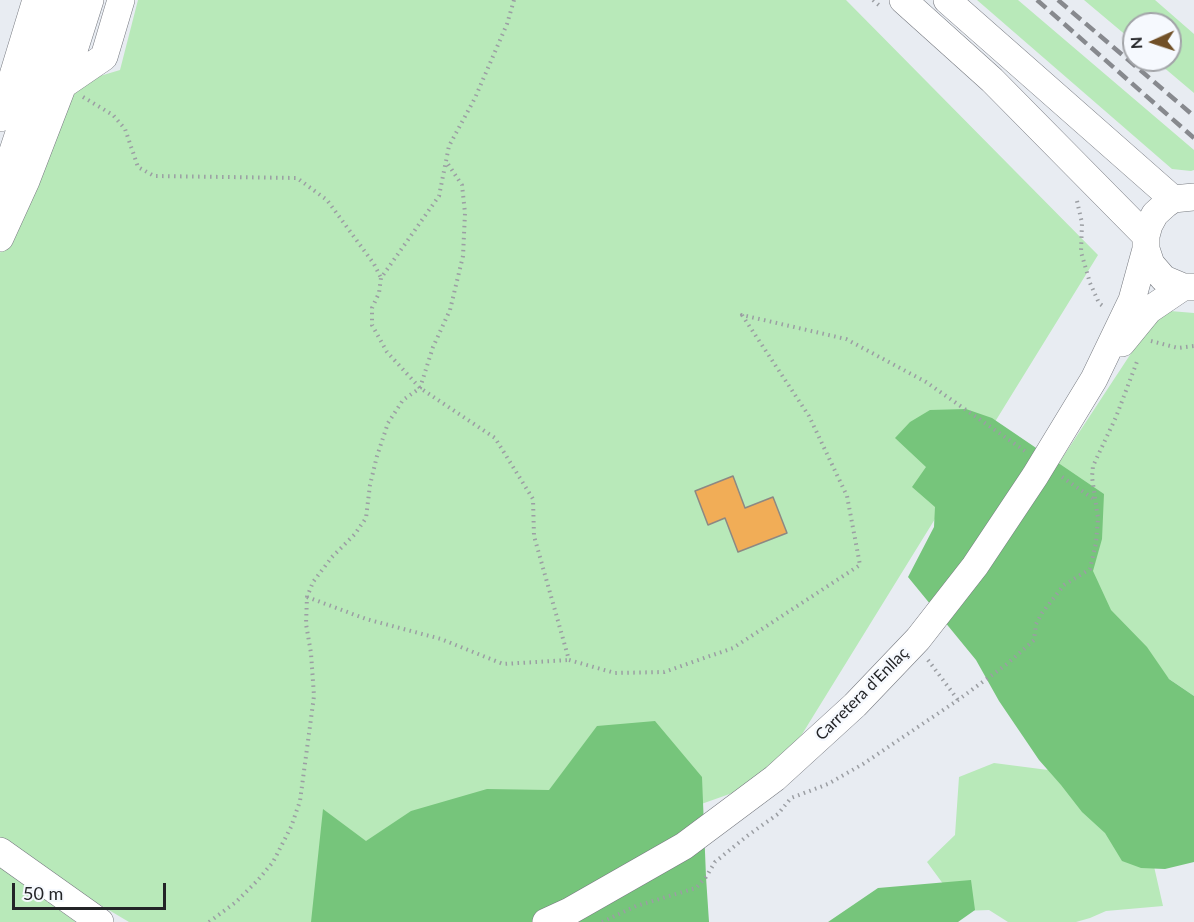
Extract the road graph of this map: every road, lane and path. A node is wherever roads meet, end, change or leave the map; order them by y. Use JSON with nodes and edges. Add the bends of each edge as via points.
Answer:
{"nodes":[{"id":1,"x":36,"y":0,"type":"edge"},
{"id":2,"x":66,"y":0,"type":"edge"},
{"id":3,"x":90,"y":0,"type":"edge"},
{"id":4,"x":121,"y":0,"type":"edge"},
{"id":5,"x":513,"y":0,"type":"edge"},
{"id":6,"x":873,"y":0,"type":"edge"},
{"id":7,"x":946,"y":0,"type":"edge"},
{"id":8,"x":892,"y":4,"type":"edge"},
{"id":9,"x":63,"y":85,"type":"junction"},
{"id":10,"x":12,"y":121,"type":"edge"},
{"id":11,"x":446,"y":160,"type":"junction"},
{"id":12,"x":0,"y":178,"type":"edge"},
{"id":13,"x":1073,"y":193,"type":"dead end"},
{"id":14,"x":1183,"y":198,"type":"edge"},
{"id":15,"x":0,"y":200,"type":"edge"},
{"id":16,"x":0,"y":238,"type":"edge"},
{"id":17,"x":1146,"y":243,"type":"junction"},
{"id":18,"x":381,"y":278,"type":"junction"},
{"id":19,"x":1189,"y":287,"type":"edge"},
{"id":20,"x":1133,"y":330,"type":"junction"},
{"id":21,"x":1194,"y":346,"type":"edge"},
{"id":22,"x":420,"y":388,"type":"junction"},
{"id":23,"x":1028,"y":453,"type":"dead end"},
{"id":24,"x":1058,"y":474,"type":"dead end"},
{"id":25,"x":1096,"y":500,"type":"junction"},
{"id":26,"x":307,"y":597,"type":"junction"},
{"id":27,"x":913,"y":644,"type":"junction"},
{"id":28,"x":568,"y":660,"type":"junction"},
{"id":29,"x":958,"y":700,"type":"junction"},
{"id":30,"x":0,"y":851,"type":"edge"},
{"id":31,"x":100,"y":922,"type":"edge"},
{"id":32,"x":208,"y":922,"type":"edge"},
{"id":33,"x":546,"y":922,"type":"edge"},
{"id":34,"x":602,"y":922,"type":"edge"}],
"edges":[{"from":1,"to":10,"type":"street"},
{"from":2,"to":10,"type":"main road"},
{"from":3,"to":9,"type":"street"},
{"from":4,"to":9,"type":"street","via":[[104,57]]},
{"from":5,"to":11,"type":"path","via":[[507,24],[475,98],[448,146]]},
{"from":6,"to":8,"type":"path"},
{"from":7,"to":14,"type":"street"},
{"from":8,"to":17,"type":"street","via":[[992,80]]},
{"from":9,"to":16,"type":"street"},
{"from":9,"to":18,"type":"path","via":[[113,115],[125,129],[138,167],[154,176],[297,178],[327,200]]},
{"from":10,"to":12,"type":"main road"},
{"from":10,"to":15,"type":"main road"},
{"from":11,"to":18,"type":"path","via":[[440,196]]},
{"from":11,"to":22,"type":"path","via":[[462,185],[463,256],[450,310]]},
{"from":13,"to":20,"type":"path","via":[[1082,223],[1081,252],[1090,283],[1099,303]]},
{"from":14,"to":17,"type":"street","name":"Carretera d'Enllaç","via":[[1155,214]]},
{"from":17,"to":19,"type":"street","via":[[1151,264],[1164,279]]},
{"from":17,"to":20,"type":"street","name":"Carretera d'Enllaç","via":[[1132,300]]},
{"from":18,"to":22,"type":"path","via":[[372,309],[372,325],[387,352]]},
{"from":19,"to":20,"type":"street","via":[[1149,310]]},
{"from":20,"to":21,"type":"path","via":[[1155,343],[1178,348]]},
{"from":20,"to":25,"type":"path","via":[[1116,417],[1093,466]]},
{"from":20,"to":27,"type":"street","name":"Carretera d'Enllaç","via":[[1094,379],[975,566]]},
{"from":22,"to":26,"type":"path","via":[[403,400],[388,423],[370,485],[366,518],[332,557]]},
{"from":22,"to":28,"type":"path","via":[[495,438],[533,499],[534,536]]},
{"from":23,"to":28,"type":"path","via":[[926,382],[846,339],[742,315],[809,416],[847,496],[860,565],[733,648],[664,672],[615,673]]},
{"from":24,"to":25,"type":"path"},
{"from":25,"to":29,"type":"path","via":[[1096,543],[1090,569],[1065,585],[1048,606],[1036,624],[1034,640]]},
{"from":26,"to":28,"type":"path","via":[[366,619],[441,639],[503,664]]},
{"from":26,"to":32,"type":"path","via":[[314,696],[300,801],[273,862],[236,902]]},
{"from":27,"to":29,"type":"path"},
{"from":27,"to":33,"type":"street","name":"Carretera d'Enllaç","via":[[855,706],[775,778],[684,846]]},
{"from":29,"to":34,"type":"path","via":[[863,764],[828,784],[791,798],[778,814],[716,862],[696,888],[636,906]]},
{"from":30,"to":31,"type":"street"}]}
